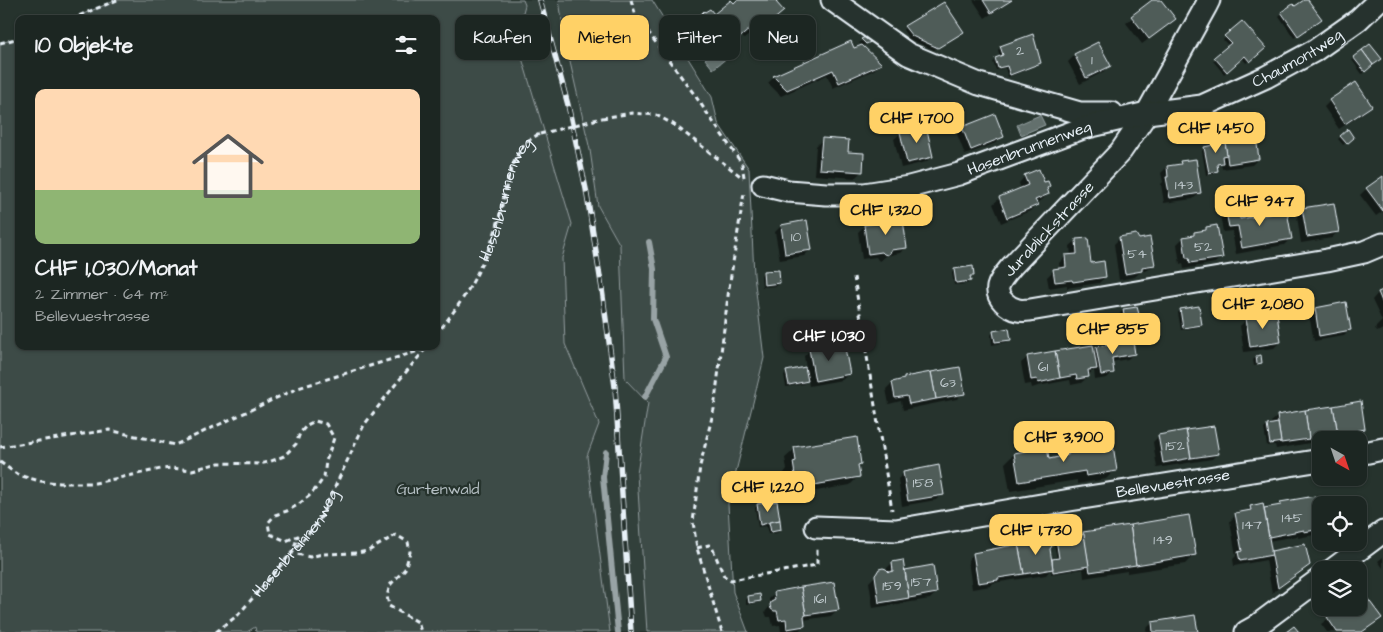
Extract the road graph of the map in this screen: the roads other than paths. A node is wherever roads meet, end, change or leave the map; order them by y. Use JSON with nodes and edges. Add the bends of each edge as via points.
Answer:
{"nodes":[{"id":1,"x":832,"y":0,"type":"edge"},
{"id":2,"x":1209,"y":0,"type":"edge"},
{"id":3,"x":1379,"y":0,"type":"edge"},
{"id":4,"x":1147,"y":113,"type":"junction"},
{"id":5,"x":751,"y":184,"type":"road end"},
{"id":6,"x":1383,"y":244,"type":"edge"},
{"id":7,"x":1383,"y":450,"type":"edge"},
{"id":8,"x":1368,"y":452,"type":"edge"},
{"id":9,"x":1312,"y":461,"type":"edge"},
{"id":10,"x":816,"y":527,"type":"road end"},
{"id":11,"x":1383,"y":532,"type":"edge"},
{"id":12,"x":1344,"y":561,"type":"edge"},
{"id":13,"x":1312,"y":585,"type":"edge"},
{"id":14,"x":1246,"y":632,"type":"edge"}],
"edges":[{"from":1,"to":4,"type":"street","via":[[908,54],[979,84],[1080,113]]},
{"from":2,"to":4,"type":"street"},
{"from":3,"to":4,"type":"street","name":"Chaumontweg","via":[[1358,20],[1314,51],[1266,77],[1202,106]]},
{"from":4,"to":5,"type":"street","name":"Hasenbrunnenweg","via":[[1083,128],[959,174],[909,187],[864,194],[826,194]]},
{"from":4,"to":6,"type":"street","name":"Jurablickstrasse","via":[[1121,151],[1002,278],[998,288],[1006,305],[1017,310],[1030,310],[1327,260]]},
{"from":7,"to":8,"type":"street"},
{"from":9,"to":10,"type":"street","name":"Bellevuestrasse","via":[[896,530]]},
{"from":11,"to":12,"type":"street"},
{"from":13,"to":14,"type":"street"}]}
